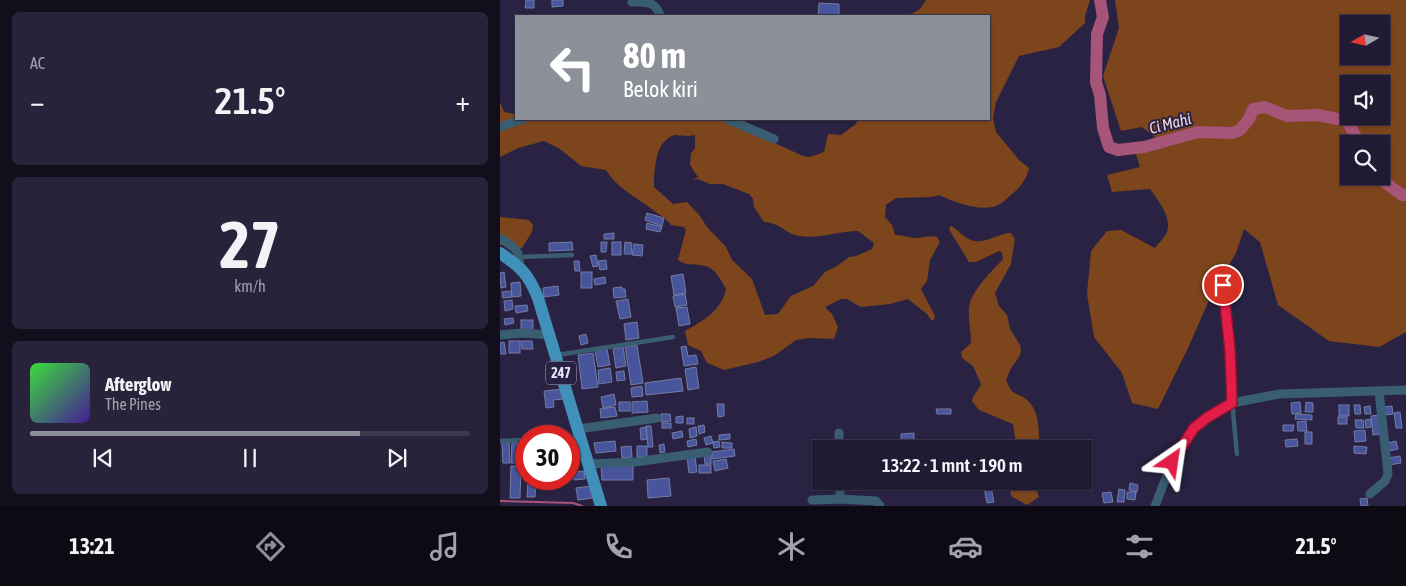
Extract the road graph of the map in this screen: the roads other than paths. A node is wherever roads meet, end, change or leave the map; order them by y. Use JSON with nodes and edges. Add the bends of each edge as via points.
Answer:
{"nodes":[{"id":1,"x":632,"y":2,"type":"dead end"},
{"id":2,"x":660,"y":15,"type":"edge"},
{"id":3,"x":520,"y":120,"type":"edge"},
{"id":4,"x":729,"y":120,"type":"edge"},
{"id":5,"x":500,"y":127,"type":"edge"},
{"id":6,"x":774,"y":139,"type":"dead end"},
{"id":7,"x":500,"y":238,"type":"edge"},
{"id":8,"x":500,"y":253,"type":"edge"},
{"id":9,"x":572,"y":255,"type":"dead end"},
{"id":10,"x":519,"y":261,"type":"junction"},
{"id":11,"x":1223,"y":285,"type":"dead end"},
{"id":12,"x":500,"y":334,"type":"edge"},
{"id":13,"x":549,"y":335,"type":"junction"},
{"id":14,"x":673,"y":337,"type":"dead end"},
{"id":15,"x":556,"y":355,"type":"junction"},
{"id":16,"x":1406,"y":390,"type":"edge"},
{"id":17,"x":1379,"y":392,"type":"junction"},
{"id":18,"x":1232,"y":403,"type":"junction"},
{"id":19,"x":657,"y":418,"type":"dead end"},
{"id":20,"x":574,"y":425,"type":"edge"},
{"id":21,"x":839,"y":432,"type":"dead end"},
{"id":22,"x":580,"y":434,"type":"edge"},
{"id":23,"x":500,"y":440,"type":"edge"},
{"id":24,"x":515,"y":440,"type":"edge"},
{"id":25,"x":839,"y":440,"type":"edge"},
{"id":26,"x":580,"y":445,"type":"edge"},
{"id":27,"x":708,"y":452,"type":"dead end"},
{"id":28,"x":1237,"y":454,"type":"dead end"},
{"id":29,"x":588,"y":464,"type":"junction"},
{"id":30,"x":840,"y":490,"type":"edge"},
{"id":31,"x":1370,"y":494,"type":"dead end"},
{"id":32,"x":840,"y":499,"type":"junction"},
{"id":33,"x":812,"y":500,"type":"dead end"},
{"id":34,"x":600,"y":506,"type":"edge"},
{"id":35,"x":880,"y":506,"type":"edge"},
{"id":36,"x":1154,"y":506,"type":"edge"}],
"edges":[{"from":1,"to":2,"type":"street","via":[[651,3]]},
{"from":3,"to":5,"type":"street"},
{"from":4,"to":6,"type":"street"},
{"from":7,"to":10,"type":"street","via":[[512,246]]},
{"from":8,"to":10,"type":"main road","number":"247"},
{"from":9,"to":10,"type":"lane"},
{"from":10,"to":13,"type":"main road","number":"247","via":[[532,284]]},
{"from":11,"to":18,"type":"lane"},
{"from":12,"to":13,"type":"street"},
{"from":13,"to":15,"type":"main road","number":"247"},
{"from":14,"to":15,"type":"lane"},
{"from":15,"to":20,"type":"main road","number":"247"},
{"from":16,"to":17,"type":"street"},
{"from":17,"to":18,"type":"street","via":[[1279,394]]},
{"from":17,"to":31,"type":"street","via":[[1388,474]]},
{"from":18,"to":28,"type":"lane"},
{"from":18,"to":36,"type":"street","via":[[1194,428],[1172,462]]},
{"from":19,"to":22,"type":"street"},
{"from":21,"to":25,"type":"street"},
{"from":23,"to":24,"type":"lane"},
{"from":26,"to":29,"type":"main road","number":"247"},
{"from":27,"to":29,"type":"street","via":[[635,462]]},
{"from":29,"to":34,"type":"main road","number":"247"},
{"from":30,"to":32,"type":"street"},
{"from":32,"to":33,"type":"street"},
{"from":32,"to":35,"type":"street","via":[[876,502]]}]}
